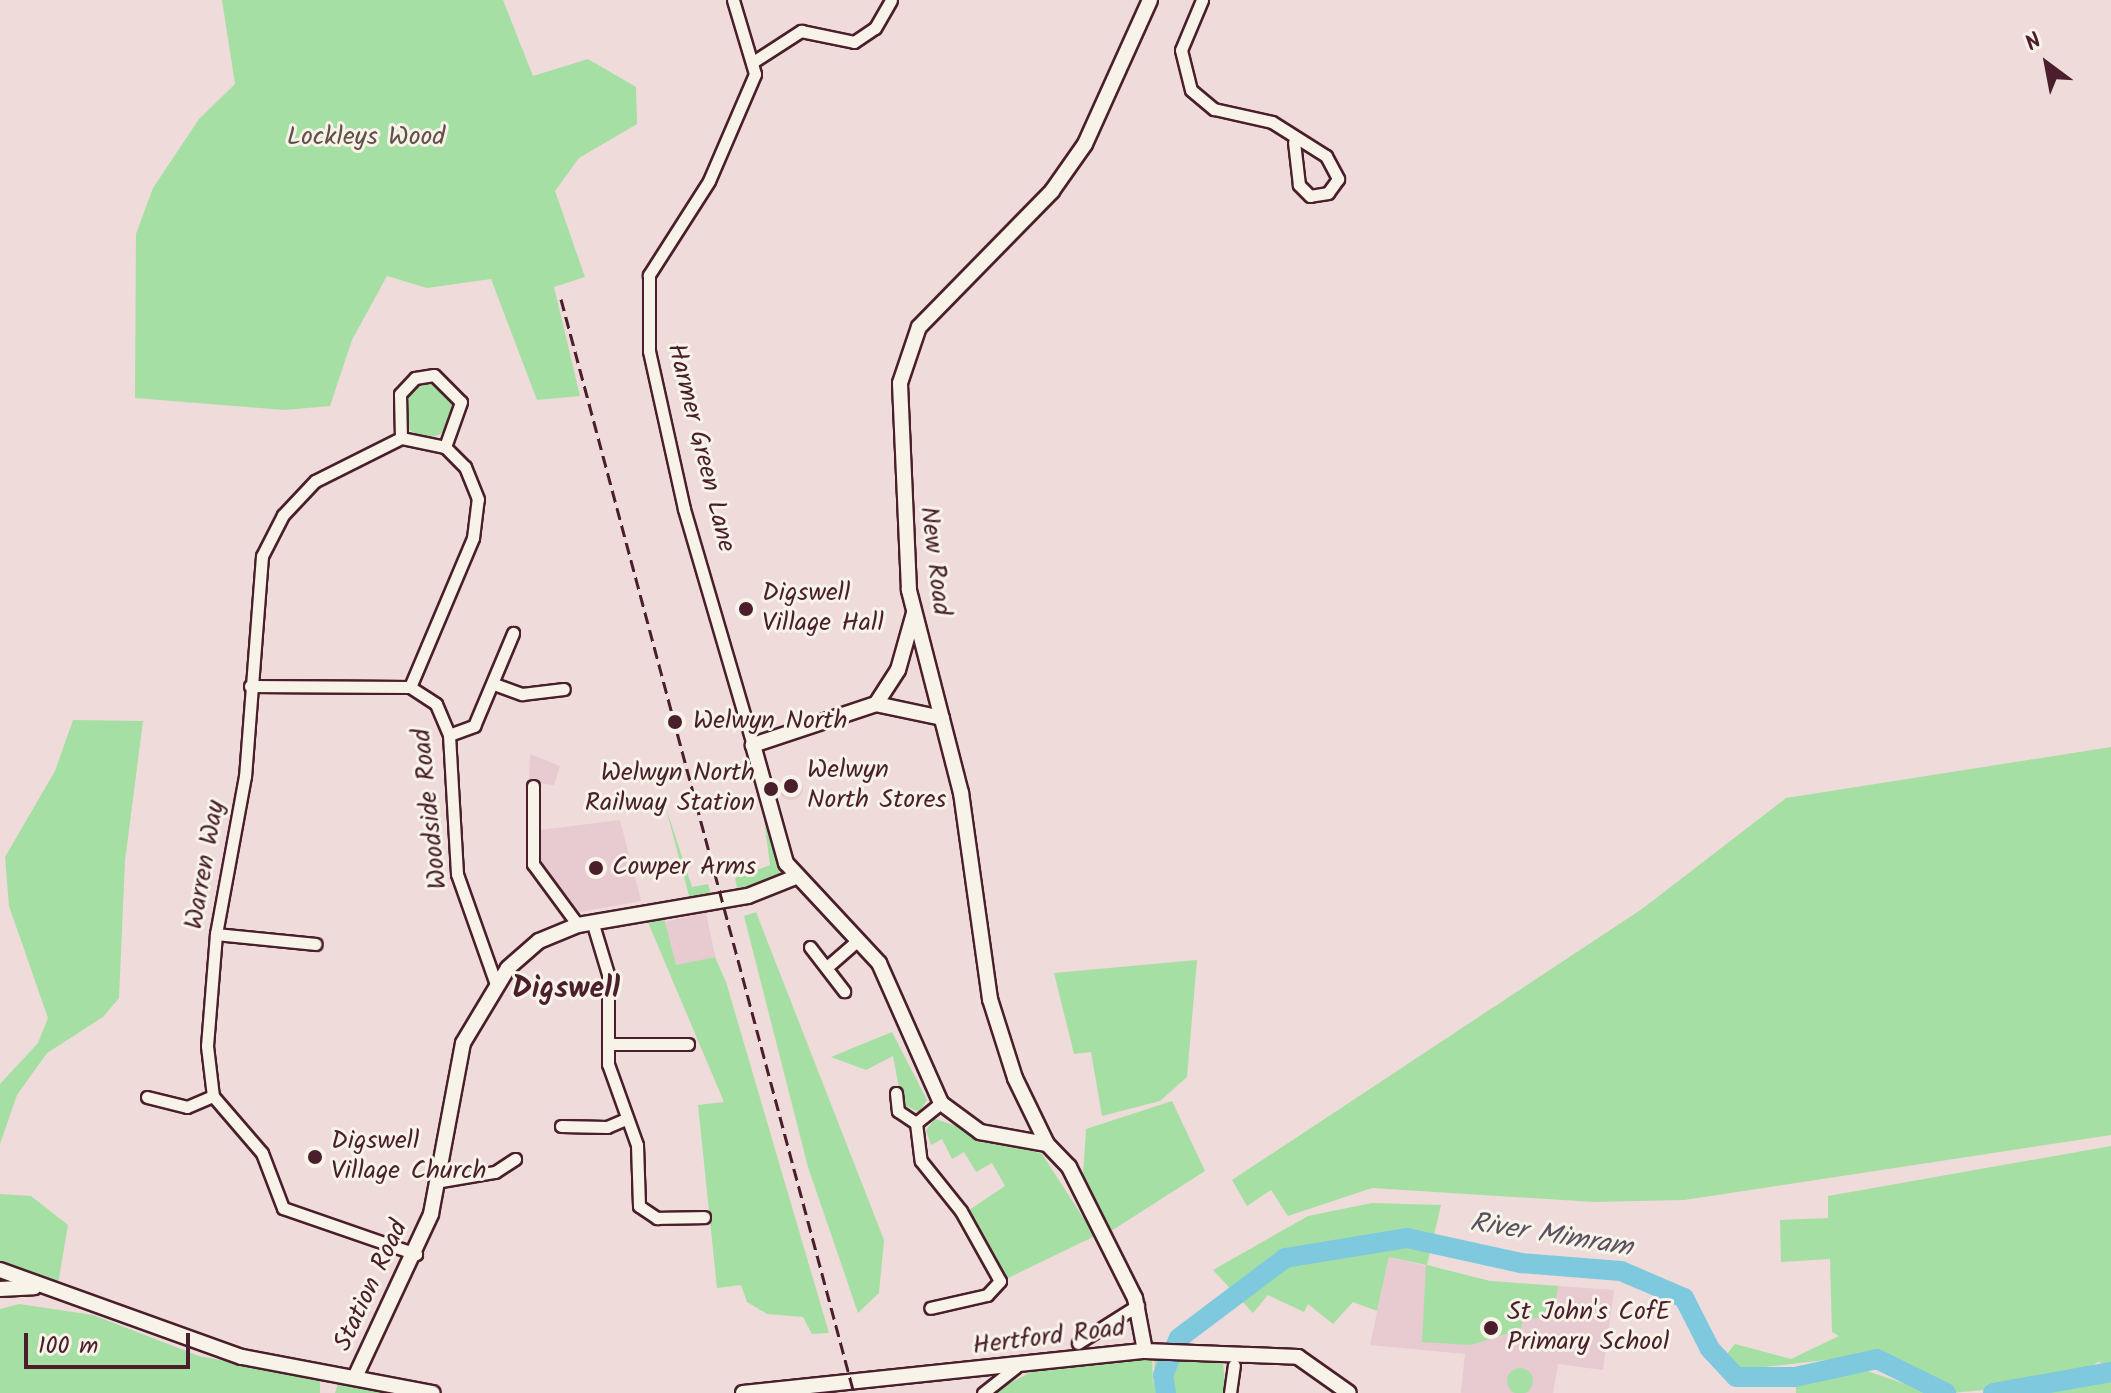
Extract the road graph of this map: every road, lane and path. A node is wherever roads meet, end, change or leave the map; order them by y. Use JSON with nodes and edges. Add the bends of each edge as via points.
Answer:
{"nodes":[{"id":1,"x":733,"y":0,"type":"edge"},
{"id":2,"x":891,"y":0,"type":"edge"},
{"id":3,"x":1150,"y":0,"type":"edge"},
{"id":4,"x":1202,"y":0,"type":"edge"},
{"id":5,"x":756,"y":60,"type":"junction"},
{"id":6,"x":1294,"y":142,"type":"junction"},
{"id":7,"x":401,"y":438,"type":"junction"},
{"id":8,"x":445,"y":447,"type":"junction"},
{"id":9,"x":914,"y":611,"type":"junction"},
{"id":10,"x":513,"y":633,"type":"dead end"},
{"id":11,"x":494,"y":684,"type":"junction"},
{"id":12,"x":250,"y":686,"type":"junction"},
{"id":13,"x":410,"y":687,"type":"junction"},
{"id":14,"x":564,"y":689,"type":"dead end"},
{"id":15,"x":876,"y":704,"type":"junction"},
{"id":16,"x":942,"y":718,"type":"junction"},
{"id":17,"x":449,"y":735,"type":"junction"},
{"id":18,"x":753,"y":745,"type":"junction"},
{"id":19,"x":533,"y":786,"type":"dead end"},
{"id":20,"x":796,"y":877,"type":"junction"},
{"id":21,"x":585,"y":923,"type":"junction"},
{"id":22,"x":216,"y":934,"type":"junction"},
{"id":23,"x":858,"y":940,"type":"junction"},
{"id":24,"x":316,"y":944,"type":"dead end"},
{"id":25,"x":810,"y":947,"type":"dead end"},
{"id":26,"x":827,"y":967,"type":"junction"},
{"id":27,"x":496,"y":984,"type":"junction"},
{"id":28,"x":844,"y":991,"type":"dead end"},
{"id":29,"x":608,"y":1044,"type":"junction"},
{"id":30,"x":688,"y":1044,"type":"dead end"},
{"id":31,"x":896,"y":1093,"type":"dead end"},
{"id":32,"x":213,"y":1096,"type":"junction"},
{"id":33,"x":147,"y":1097,"type":"dead end"},
{"id":34,"x":941,"y":1103,"type":"junction"},
{"id":35,"x":626,"y":1119,"type":"junction"},
{"id":36,"x":916,"y":1123,"type":"junction"},
{"id":37,"x":561,"y":1126,"type":"dead end"},
{"id":38,"x":1047,"y":1144,"type":"junction"},
{"id":39,"x":515,"y":1159,"type":"dead end"},
{"id":40,"x":441,"y":1181,"type":"junction"},
{"id":41,"x":704,"y":1217,"type":"dead end"},
{"id":42,"x":416,"y":1254,"type":"junction"},
{"id":43,"x":0,"y":1270,"type":"edge"},
{"id":44,"x":34,"y":1287,"type":"junction"},
{"id":45,"x":0,"y":1289,"type":"edge"},
{"id":46,"x":1138,"y":1305,"type":"junction"},
{"id":47,"x":930,"y":1308,"type":"dead end"},
{"id":48,"x":1078,"y":1343,"type":"dead end"},
{"id":49,"x":1145,"y":1351,"type":"junction"},
{"id":50,"x":1234,"y":1365,"type":"dead end"},
{"id":51,"x":1016,"y":1367,"type":"junction"},
{"id":52,"x":357,"y":1373,"type":"junction"},
{"id":53,"x":433,"y":1393,"type":"edge"},
{"id":54,"x":743,"y":1393,"type":"edge"},
{"id":55,"x":983,"y":1393,"type":"edge"},
{"id":56,"x":1230,"y":1393,"type":"edge"},
{"id":57,"x":1349,"y":1393,"type":"edge"}],
"edges":[{"from":1,"to":5,"type":"street"},
{"from":2,"to":5,"type":"street","via":[[875,28],[854,42],[801,31]]},
{"from":3,"to":9,"type":"street","name":"New Road","via":[[1085,144],[1052,191],[943,298],[909,351],[897,413]]},
{"from":4,"to":6,"type":"street","via":[[1181,50],[1191,90],[1214,109],[1272,122]]},
{"from":5,"to":18,"type":"street","name":"Harmer Green Lane","via":[[709,181],[657,256],[648,286],[649,351],[684,509]]},
{"from":6,"to":6,"type":"street","via":[[1333,165],[1338,179],[1328,193],[1310,196],[1299,185]]},
{"from":7,"to":8,"type":"street"},
{"from":7,"to":8,"type":"street","via":[[400,394],[415,378],[434,375],[461,402]]},
{"from":7,"to":12,"type":"street","name":"Warren Way","via":[[330,469],[283,515],[256,578]]},
{"from":8,"to":13,"type":"street","via":[[475,487],[477,524]]},
{"from":9,"to":15,"type":"street","via":[[898,670]]},
{"from":9,"to":16,"type":"street","name":"New Road"},
{"from":10,"to":11,"type":"street"},
{"from":11,"to":14,"type":"street","via":[[522,694]]},
{"from":11,"to":17,"type":"street","via":[[474,726]]},
{"from":12,"to":13,"type":"street"},
{"from":12,"to":22,"type":"street","name":"Warren Way","via":[[245,776]]},
{"from":13,"to":17,"type":"street","name":"Woodside Road","via":[[436,704]]},
{"from":15,"to":16,"type":"street"},
{"from":15,"to":18,"type":"street"},
{"from":16,"to":38,"type":"street","name":"New Road","via":[[961,793],[990,999],[1015,1078]]},
{"from":17,"to":27,"type":"street","name":"Woodside Road","via":[[457,874]]},
{"from":18,"to":20,"type":"street","name":"Harmer Green Lane"},
{"from":19,"to":21,"type":"street","via":[[533,864]]},
{"from":20,"to":21,"type":"street","name":"Station Road","via":[[748,896]]},
{"from":20,"to":23,"type":"street","name":"Harmer Green Lane"},
{"from":21,"to":27,"type":"street","name":"Station Road","via":[[529,948]]},
{"from":21,"to":29,"type":"street","via":[[608,974]]},
{"from":22,"to":24,"type":"street"},
{"from":22,"to":32,"type":"street","name":"Warren Way","via":[[207,1046]]},
{"from":23,"to":26,"type":"street"},
{"from":23,"to":34,"type":"street","name":"Harmer Green Lane","via":[[896,990],[916,1058]]},
{"from":25,"to":26,"type":"street"},
{"from":26,"to":28,"type":"street"},
{"from":27,"to":40,"type":"street","name":"Station Road","via":[[458,1060]]},
{"from":29,"to":30,"type":"street"},
{"from":29,"to":35,"type":"street"},
{"from":31,"to":36,"type":"street","via":[[898,1111]]},
{"from":32,"to":33,"type":"street","via":[[187,1107]]},
{"from":32,"to":42,"type":"street","via":[[262,1153],[283,1208]]},
{"from":34,"to":36,"type":"street"},
{"from":34,"to":38,"type":"street","name":"Harmer Green Lane","via":[[980,1132]]},
{"from":35,"to":37,"type":"street","via":[[607,1127]]},
{"from":35,"to":41,"type":"street","via":[[639,1154],[642,1210],[657,1218]]},
{"from":36,"to":47,"type":"street","via":[[921,1161],[961,1211],[1000,1281],[987,1295]]},
{"from":38,"to":46,"type":"street","via":[[1074,1174]]},
{"from":39,"to":40,"type":"street","via":[[495,1172]]},
{"from":40,"to":42,"type":"street","name":"Station Road"},
{"from":42,"to":52,"type":"street","name":"Station Road"},
{"from":43,"to":44,"type":"street"},
{"from":44,"to":45,"type":"street"},
{"from":44,"to":52,"type":"street","via":[[242,1357]]},
{"from":46,"to":48,"type":"street","name":"Hertford Road"},
{"from":46,"to":49,"type":"street"},
{"from":49,"to":51,"type":"street","name":"Hertford Road"},
{"from":49,"to":57,"type":"street","name":"Hertford Road","via":[[1298,1357]]},
{"from":50,"to":56,"type":"street"},
{"from":51,"to":54,"type":"street","name":"Hertford Road"},
{"from":51,"to":55,"type":"street"},
{"from":52,"to":53,"type":"street"}]}
